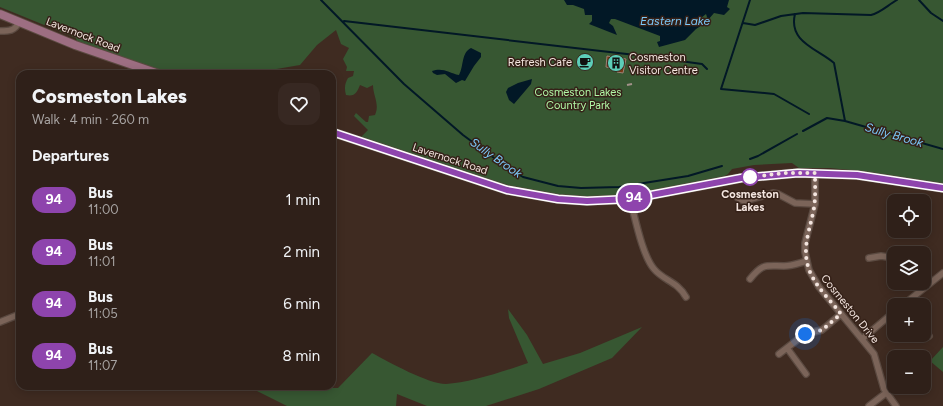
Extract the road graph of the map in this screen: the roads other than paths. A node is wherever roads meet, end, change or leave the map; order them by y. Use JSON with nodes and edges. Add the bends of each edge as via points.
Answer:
{"nodes":[{"id":1,"x":0,"y":14,"type":"edge"},
{"id":2,"x":19,"y":22,"type":"junction"},
{"id":3,"x":0,"y":31,"type":"edge"},
{"id":4,"x":147,"y":70,"type":"edge"},
{"id":5,"x":336,"y":133,"type":"edge"},
{"id":6,"x":815,"y":173,"type":"junction"},
{"id":7,"x":943,"y":188,"type":"edge"},
{"id":8,"x":738,"y":198,"type":"dead end"},
{"id":9,"x":630,"y":199,"type":"junction"},
{"id":10,"x":814,"y":204,"type":"junction"},
{"id":11,"x":887,"y":257,"type":"edge"},
{"id":12,"x":869,"y":258,"type":"dead end"},
{"id":13,"x":807,"y":262,"type":"junction"},
{"id":14,"x":943,"y":274,"type":"edge"},
{"id":15,"x":750,"y":278,"type":"dead end"},
{"id":16,"x":931,"y":281,"type":"edge"},
{"id":17,"x":918,"y":290,"type":"edge"},
{"id":18,"x":686,"y":297,"type":"dead end"},
{"id":19,"x":910,"y":298,"type":"edge"},
{"id":20,"x":841,"y":314,"type":"junction"},
{"id":21,"x":16,"y":316,"type":"edge"},
{"id":22,"x":887,"y":318,"type":"edge"},
{"id":23,"x":0,"y":322,"type":"edge"},
{"id":24,"x":862,"y":338,"type":"junction"},
{"id":25,"x":787,"y":348,"type":"junction"},
{"id":26,"x":779,"y":354,"type":"dead end"},
{"id":27,"x":806,"y":374,"type":"dead end"},
{"id":28,"x":886,"y":393,"type":"junction"},
{"id":29,"x":869,"y":406,"type":"edge"},
{"id":30,"x":896,"y":406,"type":"edge"}],
"edges":[{"from":1,"to":2,"type":"main road","name":"Lavernock Road"},
{"from":2,"to":3,"type":"street","via":[[11,31]]},
{"from":2,"to":4,"type":"main road","name":"Lavernock Road"},
{"from":5,"to":9,"type":"main road","name":"Lavernock Road","via":[[513,191],[576,201]]},
{"from":6,"to":7,"type":"main road","name":"Lavernock Road","via":[[857,175]]},
{"from":6,"to":9,"type":"main road","name":"Lavernock Road","via":[[741,178]]},
{"from":6,"to":10,"type":"street","name":"Cosmeston Drive"},
{"from":8,"to":10,"type":"street","via":[[744,201],[773,193],[795,203]]},
{"from":9,"to":18,"type":"street","via":[[649,263],[659,274],[679,286]]},
{"from":10,"to":13,"type":"street","name":"Cosmeston Drive","via":[[805,243]]},
{"from":11,"to":12,"type":"street"},
{"from":13,"to":15,"type":"street","via":[[785,266],[766,265]]},
{"from":13,"to":20,"type":"street","name":"Cosmeston Drive","via":[[813,278]]},
{"from":14,"to":16,"type":"street"},
{"from":17,"to":19,"type":"street"},
{"from":20,"to":24,"type":"street","name":"Cosmeston Drive"},
{"from":20,"to":25,"type":"street","via":[[822,330],[805,334]]},
{"from":21,"to":23,"type":"street"},
{"from":22,"to":24,"type":"street"},
{"from":24,"to":28,"type":"street","name":"Cosmeston Drive","via":[[874,354]]},
{"from":25,"to":26,"type":"street"},
{"from":25,"to":27,"type":"street"},
{"from":28,"to":29,"type":"street"},
{"from":28,"to":30,"type":"street","name":"Cosmeston Drive"}]}
